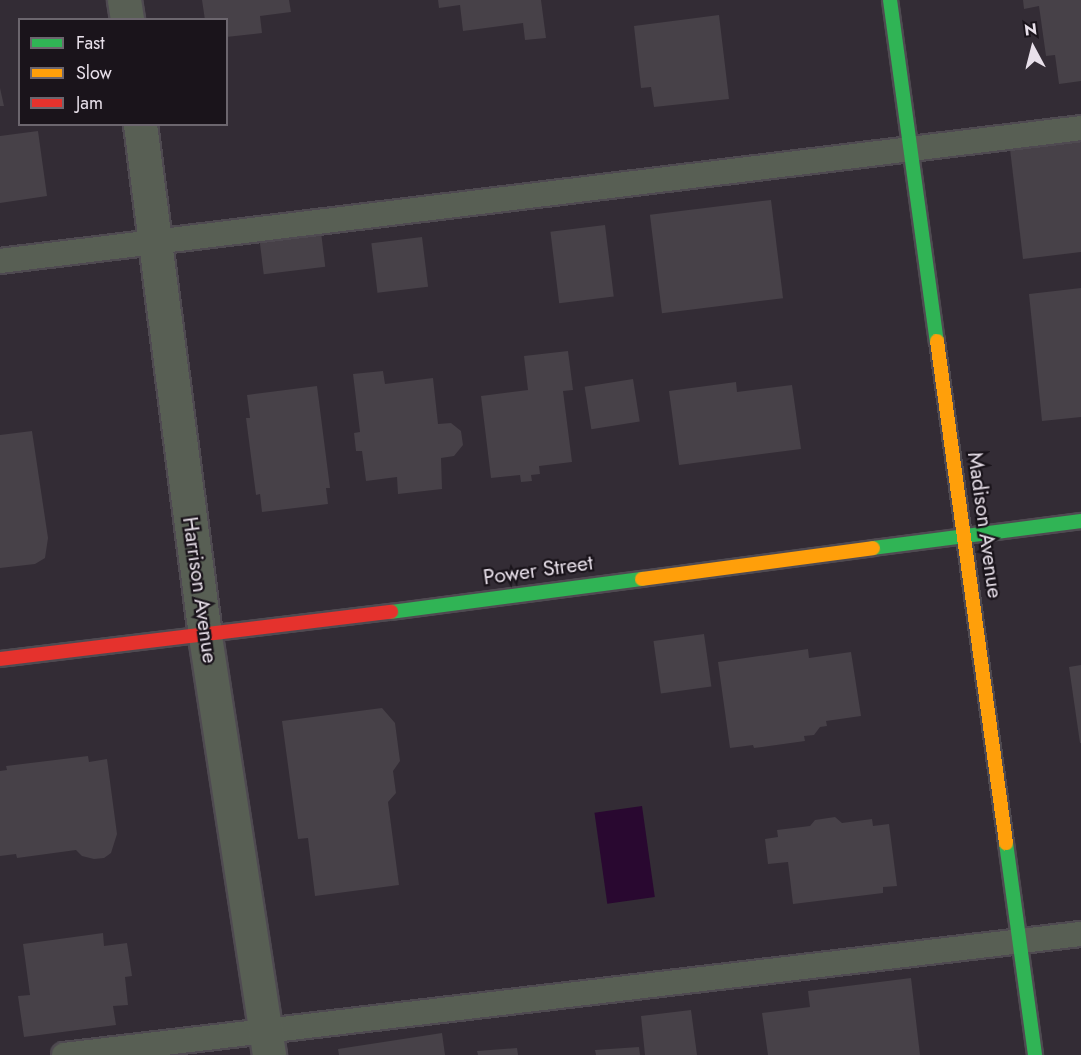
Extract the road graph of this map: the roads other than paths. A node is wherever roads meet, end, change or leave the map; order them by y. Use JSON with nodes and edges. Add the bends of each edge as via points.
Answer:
{"nodes":[{"id":1,"x":124,"y":0,"type":"edge"},
{"id":2,"x":890,"y":0,"type":"edge"},
{"id":3,"x":127,"y":18,"type":"edge"},
{"id":4,"x":140,"y":126,"type":"edge"},
{"id":5,"x":1081,"y":128,"type":"edge"},
{"id":6,"x":911,"y":148,"type":"junction"},
{"id":7,"x":155,"y":244,"type":"junction"},
{"id":8,"x":0,"y":261,"type":"edge"},
{"id":9,"x":1081,"y":521,"type":"edge"},
{"id":10,"x":965,"y":535,"type":"junction"},
{"id":11,"x":205,"y":636,"type":"junction"},
{"id":12,"x":0,"y":659,"type":"edge"},
{"id":13,"x":1081,"y":934,"type":"edge"},
{"id":14,"x":1018,"y":942,"type":"junction"},
{"id":15,"x":268,"y":1042,"type":"edge"},
{"id":16,"x":64,"y":1055,"type":"edge"},
{"id":17,"x":1035,"y":1055,"type":"edge"}],
"edges":[{"from":1,"to":3,"type":"street"},
{"from":2,"to":6,"type":"street","name":"Madison Avenue"},
{"from":4,"to":7,"type":"street","name":"Harrison Avenue"},
{"from":5,"to":6,"type":"lane"},
{"from":6,"to":7,"type":"lane"},
{"from":6,"to":10,"type":"street","name":"Madison Avenue"},
{"from":7,"to":8,"type":"lane"},
{"from":7,"to":11,"type":"street","name":"Harrison Avenue"},
{"from":9,"to":10,"type":"street","name":"Power Street"},
{"from":10,"to":11,"type":"street","name":"Power Street"},
{"from":10,"to":14,"type":"street","name":"Madison Avenue"},
{"from":11,"to":12,"type":"street","name":"Power Street"},
{"from":11,"to":15,"type":"street","name":"Harrison Avenue"},
{"from":13,"to":14,"type":"lane"},
{"from":14,"to":15,"type":"lane"},
{"from":14,"to":17,"type":"street","name":"Madison Avenue"},
{"from":15,"to":16,"type":"lane"}]}
